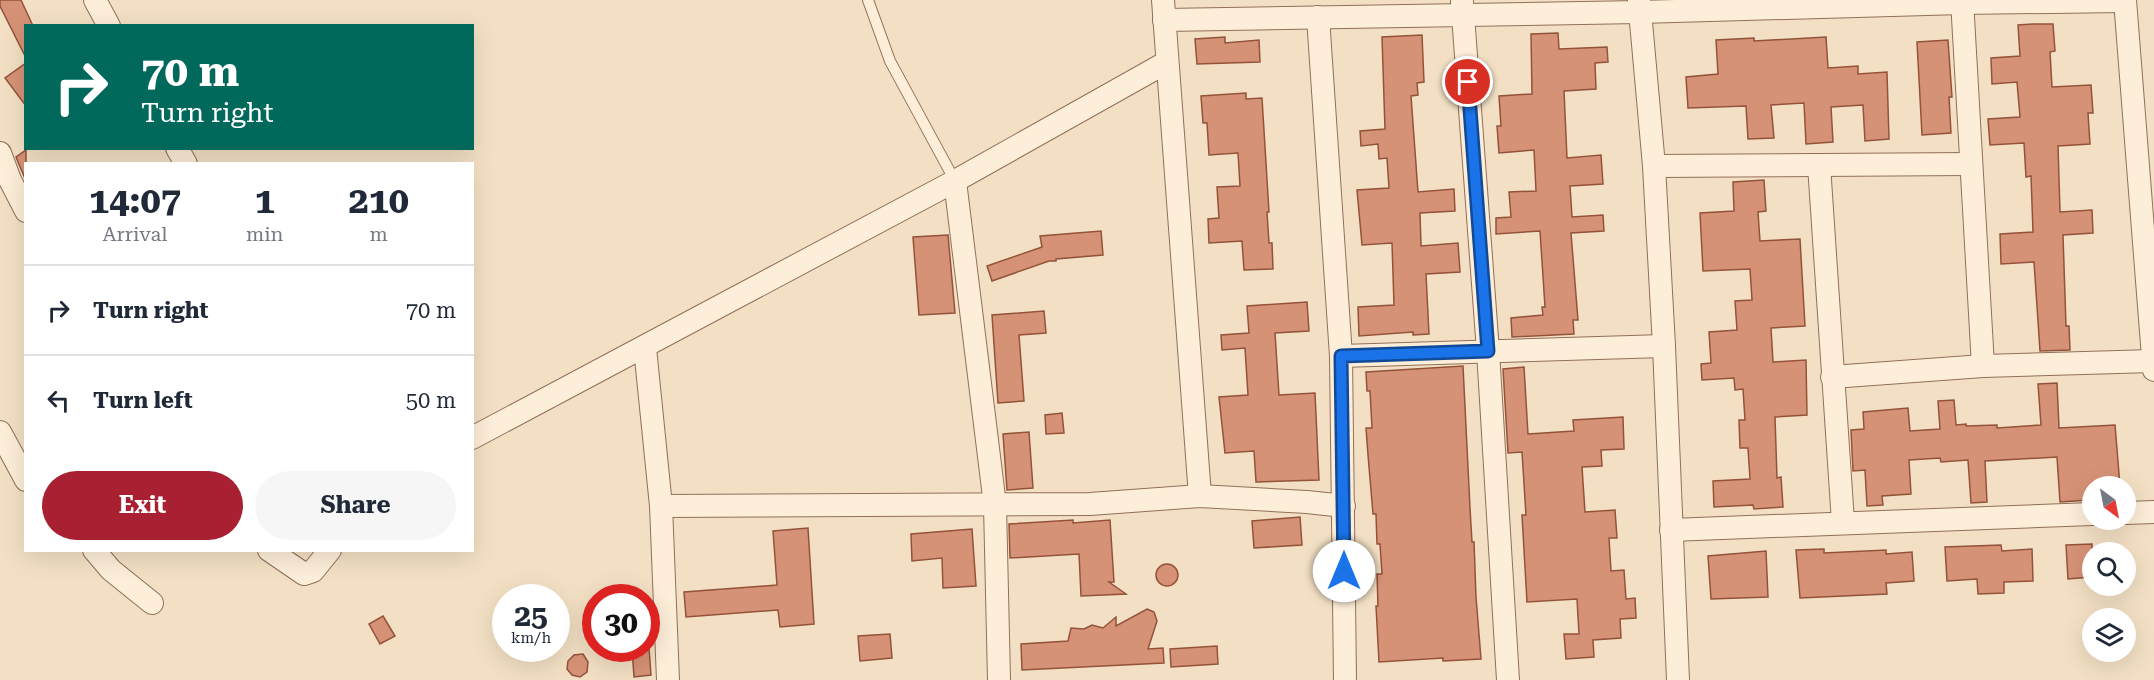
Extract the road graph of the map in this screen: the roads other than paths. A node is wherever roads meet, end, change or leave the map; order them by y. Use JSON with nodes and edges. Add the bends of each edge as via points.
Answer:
{"nodes":[{"id":1,"x":95,"y":0,"type":"edge"},
{"id":2,"x":868,"y":0,"type":"edge"},
{"id":3,"x":2125,"y":1,"type":"edge"},
{"id":4,"x":1962,"y":2,"type":"edge"},
{"id":5,"x":1640,"y":6,"type":"edge"},
{"id":6,"x":1462,"y":8,"type":"edge"},
{"id":7,"x":1163,"y":10,"type":"edge"},
{"id":8,"x":1318,"y":18,"type":"junction"},
{"id":9,"x":108,"y":24,"type":"edge"},
{"id":10,"x":1167,"y":62,"type":"junction"},
{"id":11,"x":0,"y":153,"type":"edge"},
{"id":12,"x":1819,"y":165,"type":"junction"},
{"id":13,"x":1971,"y":165,"type":"junction"},
{"id":14,"x":1654,"y":166,"type":"junction"},
{"id":15,"x":955,"y":182,"type":"junction"},
{"id":16,"x":24,"y":207,"type":"edge"},
{"id":17,"x":1664,"y":346,"type":"junction"},
{"id":18,"x":645,"y":348,"type":"junction"},
{"id":19,"x":1488,"y":351,"type":"junction"},
{"id":20,"x":1341,"y":356,"type":"junction"},
{"id":21,"x":2153,"y":362,"type":"edge"},
{"id":22,"x":1983,"y":366,"type":"junction"},
{"id":23,"x":2154,"y":370,"type":"edge"},
{"id":24,"x":1832,"y":377,"type":"junction"},
{"id":25,"x":0,"y":432,"type":"edge"},
{"id":26,"x":474,"y":437,"type":"edge"},
{"id":27,"x":24,"y":476,"type":"edge"},
{"id":28,"x":1200,"y":496,"type":"junction"},
{"id":29,"x":995,"y":505,"type":"junction"},
{"id":30,"x":661,"y":506,"type":"junction"},
{"id":31,"x":1344,"y":506,"type":"junction"},
{"id":32,"x":2154,"y":512,"type":"edge"},
{"id":33,"x":2136,"y":513,"type":"edge"},
{"id":34,"x":2082,"y":514,"type":"edge"},
{"id":35,"x":1843,"y":522,"type":"junction"},
{"id":36,"x":1671,"y":530,"type":"junction"},
{"id":37,"x":96,"y":552,"type":"edge"},
{"id":38,"x":272,"y":552,"type":"edge"},
{"id":39,"x":328,"y":552,"type":"edge"},
{"id":40,"x":152,"y":603,"type":"dead end"},
{"id":41,"x":668,"y":680,"type":"edge"},
{"id":42,"x":999,"y":680,"type":"edge"},
{"id":43,"x":1345,"y":680,"type":"edge"},
{"id":44,"x":1508,"y":680,"type":"edge"},
{"id":45,"x":1678,"y":680,"type":"edge"}],
"edges":[{"from":1,"to":9,"type":"street"},
{"from":2,"to":15,"type":"lane","via":[[890,61]]},
{"from":3,"to":4,"type":"street"},
{"from":3,"to":21,"type":"street"},
{"from":4,"to":5,"type":"street"},
{"from":4,"to":13,"type":"street"},
{"from":5,"to":6,"type":"street"},
{"from":5,"to":14,"type":"street"},
{"from":6,"to":8,"type":"street"},
{"from":6,"to":19,"type":"street"},
{"from":7,"to":8,"type":"street"},
{"from":7,"to":10,"type":"street"},
{"from":8,"to":20,"type":"street"},
{"from":10,"to":15,"type":"street"},
{"from":10,"to":28,"type":"street"},
{"from":11,"to":16,"type":"street"},
{"from":12,"to":13,"type":"street"},
{"from":12,"to":14,"type":"street"},
{"from":12,"to":24,"type":"street"},
{"from":13,"to":22,"type":"street"},
{"from":14,"to":17,"type":"street"},
{"from":15,"to":18,"type":"street"},
{"from":15,"to":29,"type":"street"},
{"from":17,"to":19,"type":"street"},
{"from":17,"to":36,"type":"street"},
{"from":18,"to":26,"type":"street"},
{"from":18,"to":30,"type":"street"},
{"from":19,"to":20,"type":"street"},
{"from":19,"to":44,"type":"street"},
{"from":20,"to":31,"type":"street"},
{"from":21,"to":22,"type":"street"},
{"from":21,"to":23,"type":"street"},
{"from":22,"to":24,"type":"street"},
{"from":24,"to":35,"type":"street"},
{"from":25,"to":27,"type":"street"},
{"from":28,"to":29,"type":"street","via":[[1090,504]]},
{"from":28,"to":31,"type":"street"},
{"from":29,"to":30,"type":"street"},
{"from":29,"to":42,"type":"street"},
{"from":30,"to":41,"type":"street"},
{"from":31,"to":43,"type":"street"},
{"from":32,"to":33,"type":"street"},
{"from":34,"to":35,"type":"street"},
{"from":35,"to":36,"type":"street"},
{"from":36,"to":45,"type":"street"},
{"from":37,"to":40,"type":"street","via":[[111,570]]},
{"from":38,"to":39,"type":"street","via":[[304,574],[313,570]]}]}
